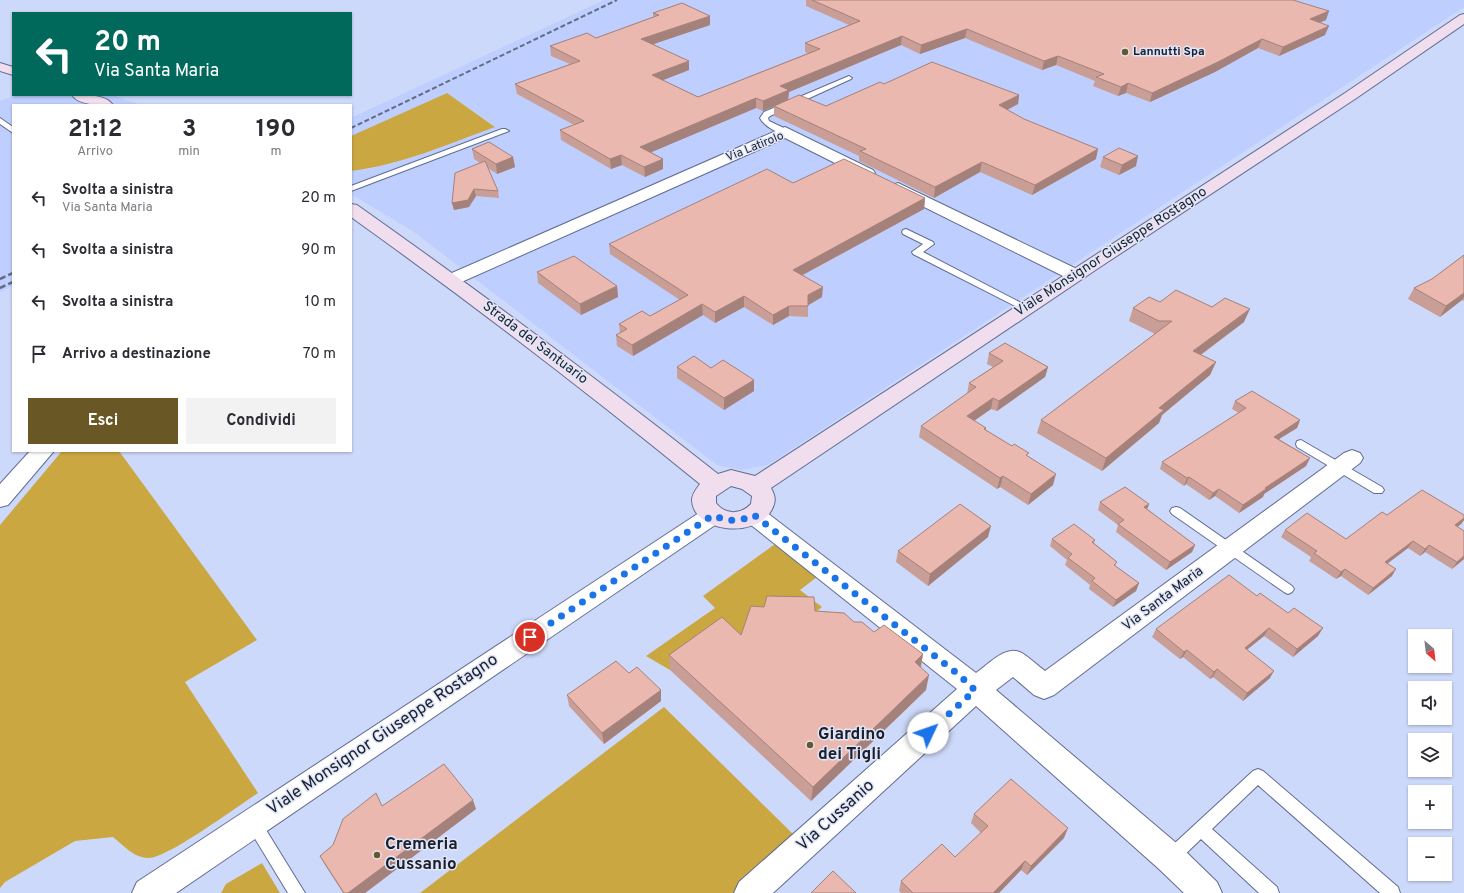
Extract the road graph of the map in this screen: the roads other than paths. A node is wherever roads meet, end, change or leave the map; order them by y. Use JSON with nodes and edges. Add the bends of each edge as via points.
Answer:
{"nodes":[{"id":1,"x":1464,"y":18,"type":"edge"},
{"id":2,"x":0,"y":66,"type":"edge"},
{"id":3,"x":12,"y":71,"type":"edge"},
{"id":4,"x":850,"y":78,"type":"dead end"},
{"id":5,"x":82,"y":96,"type":"edge"},
{"id":6,"x":103,"y":104,"type":"edge"},
{"id":7,"x":0,"y":120,"type":"edge"},
{"id":8,"x":12,"y":130,"type":"edge"},
{"id":9,"x":505,"y":131,"type":"dead end"},
{"id":10,"x":785,"y":132,"type":"junction"},
{"id":11,"x":352,"y":189,"type":"edge"},
{"id":12,"x":352,"y":210,"type":"edge"},
{"id":13,"x":906,"y":232,"type":"dead end"},
{"id":14,"x":1075,"y":275,"type":"junction"},
{"id":15,"x":451,"y":280,"type":"junction"},
{"id":16,"x":1026,"y":308,"type":"junction"},
{"id":17,"x":1301,"y":444,"type":"dead end"},
{"id":18,"x":42,"y":452,"type":"edge"},
{"id":19,"x":1346,"y":463,"type":"junction"},
{"id":20,"x":714,"y":483,"type":"junction"},
{"id":21,"x":757,"y":486,"type":"junction"},
{"id":22,"x":1378,"y":490,"type":"dead end"},
{"id":23,"x":0,"y":499,"type":"edge"},
{"id":24,"x":1176,"y":511,"type":"dead end"},
{"id":25,"x":713,"y":515,"type":"junction"},
{"id":26,"x":754,"y":515,"type":"junction"},
{"id":27,"x":1230,"y":548,"type":"junction"},
{"id":28,"x":1288,"y":589,"type":"dead end"},
{"id":29,"x":975,"y":690,"type":"junction"},
{"id":30,"x":252,"y":822,"type":"junction"},
{"id":31,"x":1201,"y":829,"type":"junction"},
{"id":32,"x":1170,"y":858,"type":"junction"},
{"id":33,"x":148,"y":893,"type":"edge"},
{"id":34,"x":297,"y":893,"type":"edge"},
{"id":35,"x":750,"y":893,"type":"edge"},
{"id":36,"x":1206,"y":893,"type":"edge"},
{"id":37,"x":1271,"y":893,"type":"edge"},
{"id":38,"x":1392,"y":893,"type":"edge"}],
"edges":[{"from":1,"to":14,"type":"street","name":"Viale Monsignor Giuseppe Rostagno","via":[[1350,96]]},
{"from":2,"to":3,"type":"street"},
{"from":4,"to":10,"type":"lane","via":[[767,114],[764,118],[766,122]]},
{"from":5,"to":6,"type":"street"},
{"from":7,"to":8,"type":"lane"},
{"from":9,"to":11,"type":"lane"},
{"from":10,"to":14,"type":"street","name":"Via Latirolo"},
{"from":10,"to":15,"type":"street","name":"Via Latirolo"},
{"from":12,"to":15,"type":"street","name":"Strada del Santuario"},
{"from":13,"to":16,"type":"lane","via":[[930,244],[916,252]]},
{"from":14,"to":16,"type":"street","name":"Viale Monsignor Giuseppe Rostagno"},
{"from":15,"to":20,"type":"street","name":"Strada del Santuario","via":[[613,402]]},
{"from":16,"to":21,"type":"street","name":"Viale Monsignor Giuseppe Rostagno"},
{"from":17,"to":19,"type":"lane"},
{"from":18,"to":23,"type":"street"},
{"from":19,"to":22,"type":"lane"},
{"from":19,"to":27,"type":"street","name":"Via Santa Maria"},
{"from":20,"to":21,"type":"street","via":[[741,478]]},
{"from":20,"to":25,"type":"street","via":[[704,496],[704,503]]},
{"from":21,"to":26,"type":"street","via":[[764,497],[760,510]]},
{"from":24,"to":27,"type":"lane"},
{"from":25,"to":26,"type":"street","via":[[729,521],[738,521]]},
{"from":25,"to":30,"type":"street","name":"Viale Monsignor Giuseppe Rostagno"},
{"from":26,"to":29,"type":"street"},
{"from":27,"to":28,"type":"lane"},
{"from":27,"to":29,"type":"street","name":"Via Santa Maria","via":[[1044,687],[1013,661]]},
{"from":29,"to":32,"type":"street"},
{"from":29,"to":35,"type":"street","name":"Via Cussanio"},
{"from":30,"to":33,"type":"street","name":"Viale Monsignor Giuseppe Rostagno"},
{"from":30,"to":34,"type":"lane"},
{"from":31,"to":32,"type":"lane"},
{"from":31,"to":37,"type":"lane"},
{"from":31,"to":38,"type":"lane","via":[[1258,776]]},
{"from":32,"to":36,"type":"street"}]}
